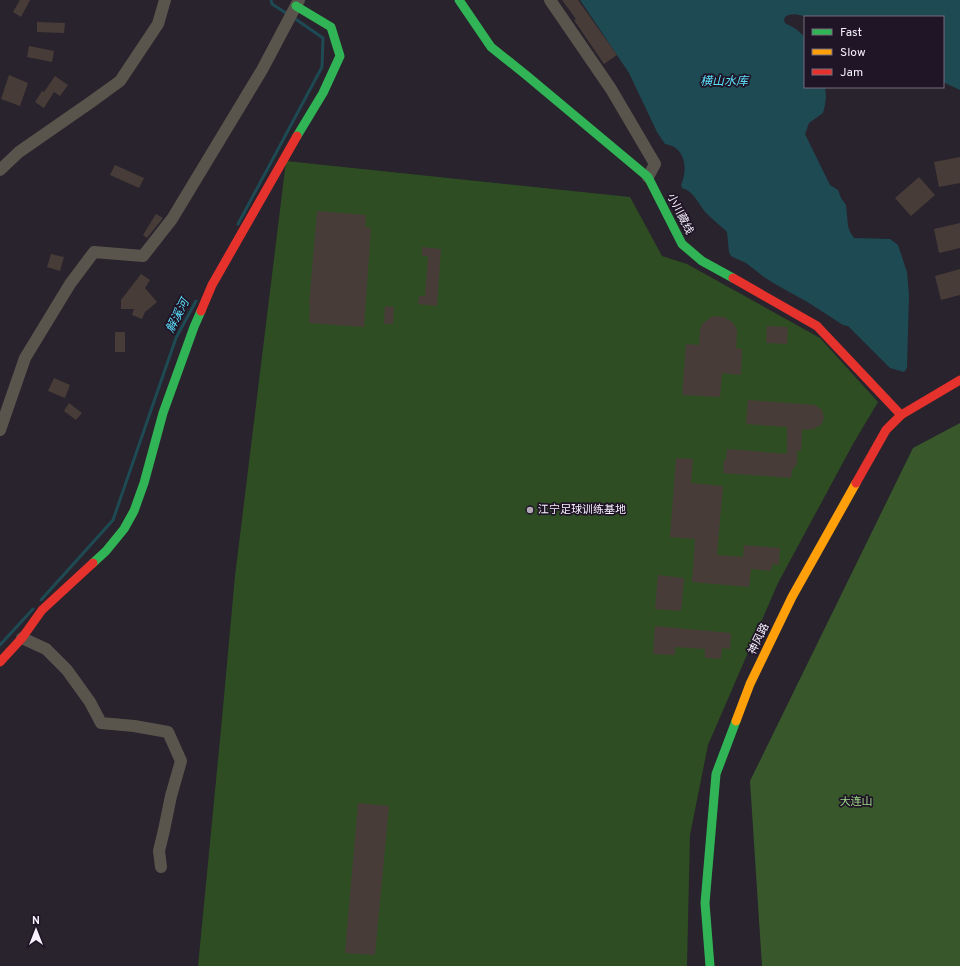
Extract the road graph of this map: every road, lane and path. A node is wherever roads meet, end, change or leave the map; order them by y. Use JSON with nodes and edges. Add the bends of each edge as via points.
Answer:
{"nodes":[{"id":1,"x":164,"y":0,"type":"edge"},
{"id":2,"x":459,"y":0,"type":"edge"},
{"id":3,"x":550,"y":0,"type":"edge"},
{"id":4,"x":298,"y":3,"type":"edge"},
{"id":5,"x":0,"y":170,"type":"edge"},
{"id":6,"x":648,"y":177,"type":"junction"},
{"id":7,"x":960,"y":380,"type":"edge"},
{"id":8,"x":902,"y":415,"type":"junction"},
{"id":9,"x":0,"y":430,"type":"edge"},
{"id":10,"x":22,"y":638,"type":"junction"},
{"id":11,"x":0,"y":662,"type":"edge"},
{"id":12,"x":161,"y":867,"type":"dead end"},
{"id":13,"x":710,"y":966,"type":"edge"}],
"edges":[{"from":1,"to":5,"type":"street","via":[[158,24],[120,81],[19,152]]},
{"from":2,"to":6,"type":"street","name":"小川藏线","via":[[491,47]]},
{"from":3,"to":6,"type":"street","via":[[611,89],[655,164]]},
{"from":4,"to":9,"type":"street","via":[[262,70],[172,219],[143,256],[94,252],[70,284],[25,358]]},
{"from":4,"to":10,"type":"street","via":[[331,27],[340,56],[323,93],[212,285],[163,413],[144,483],[124,529],[106,551],[42,610]]},
{"from":6,"to":8,"type":"street","name":"小川藏线","via":[[682,244],[702,261],[817,326]]},
{"from":7,"to":8,"type":"street","name":"神风路"},
{"from":8,"to":13,"type":"street","name":"神风路","via":[[886,430],[792,597],[750,684],[716,774],[705,903]]},
{"from":10,"to":11,"type":"street"},
{"from":10,"to":12,"type":"street","via":[[46,649],[67,670],[90,702],[101,723],[168,732],[181,761],[159,851]]}]}
